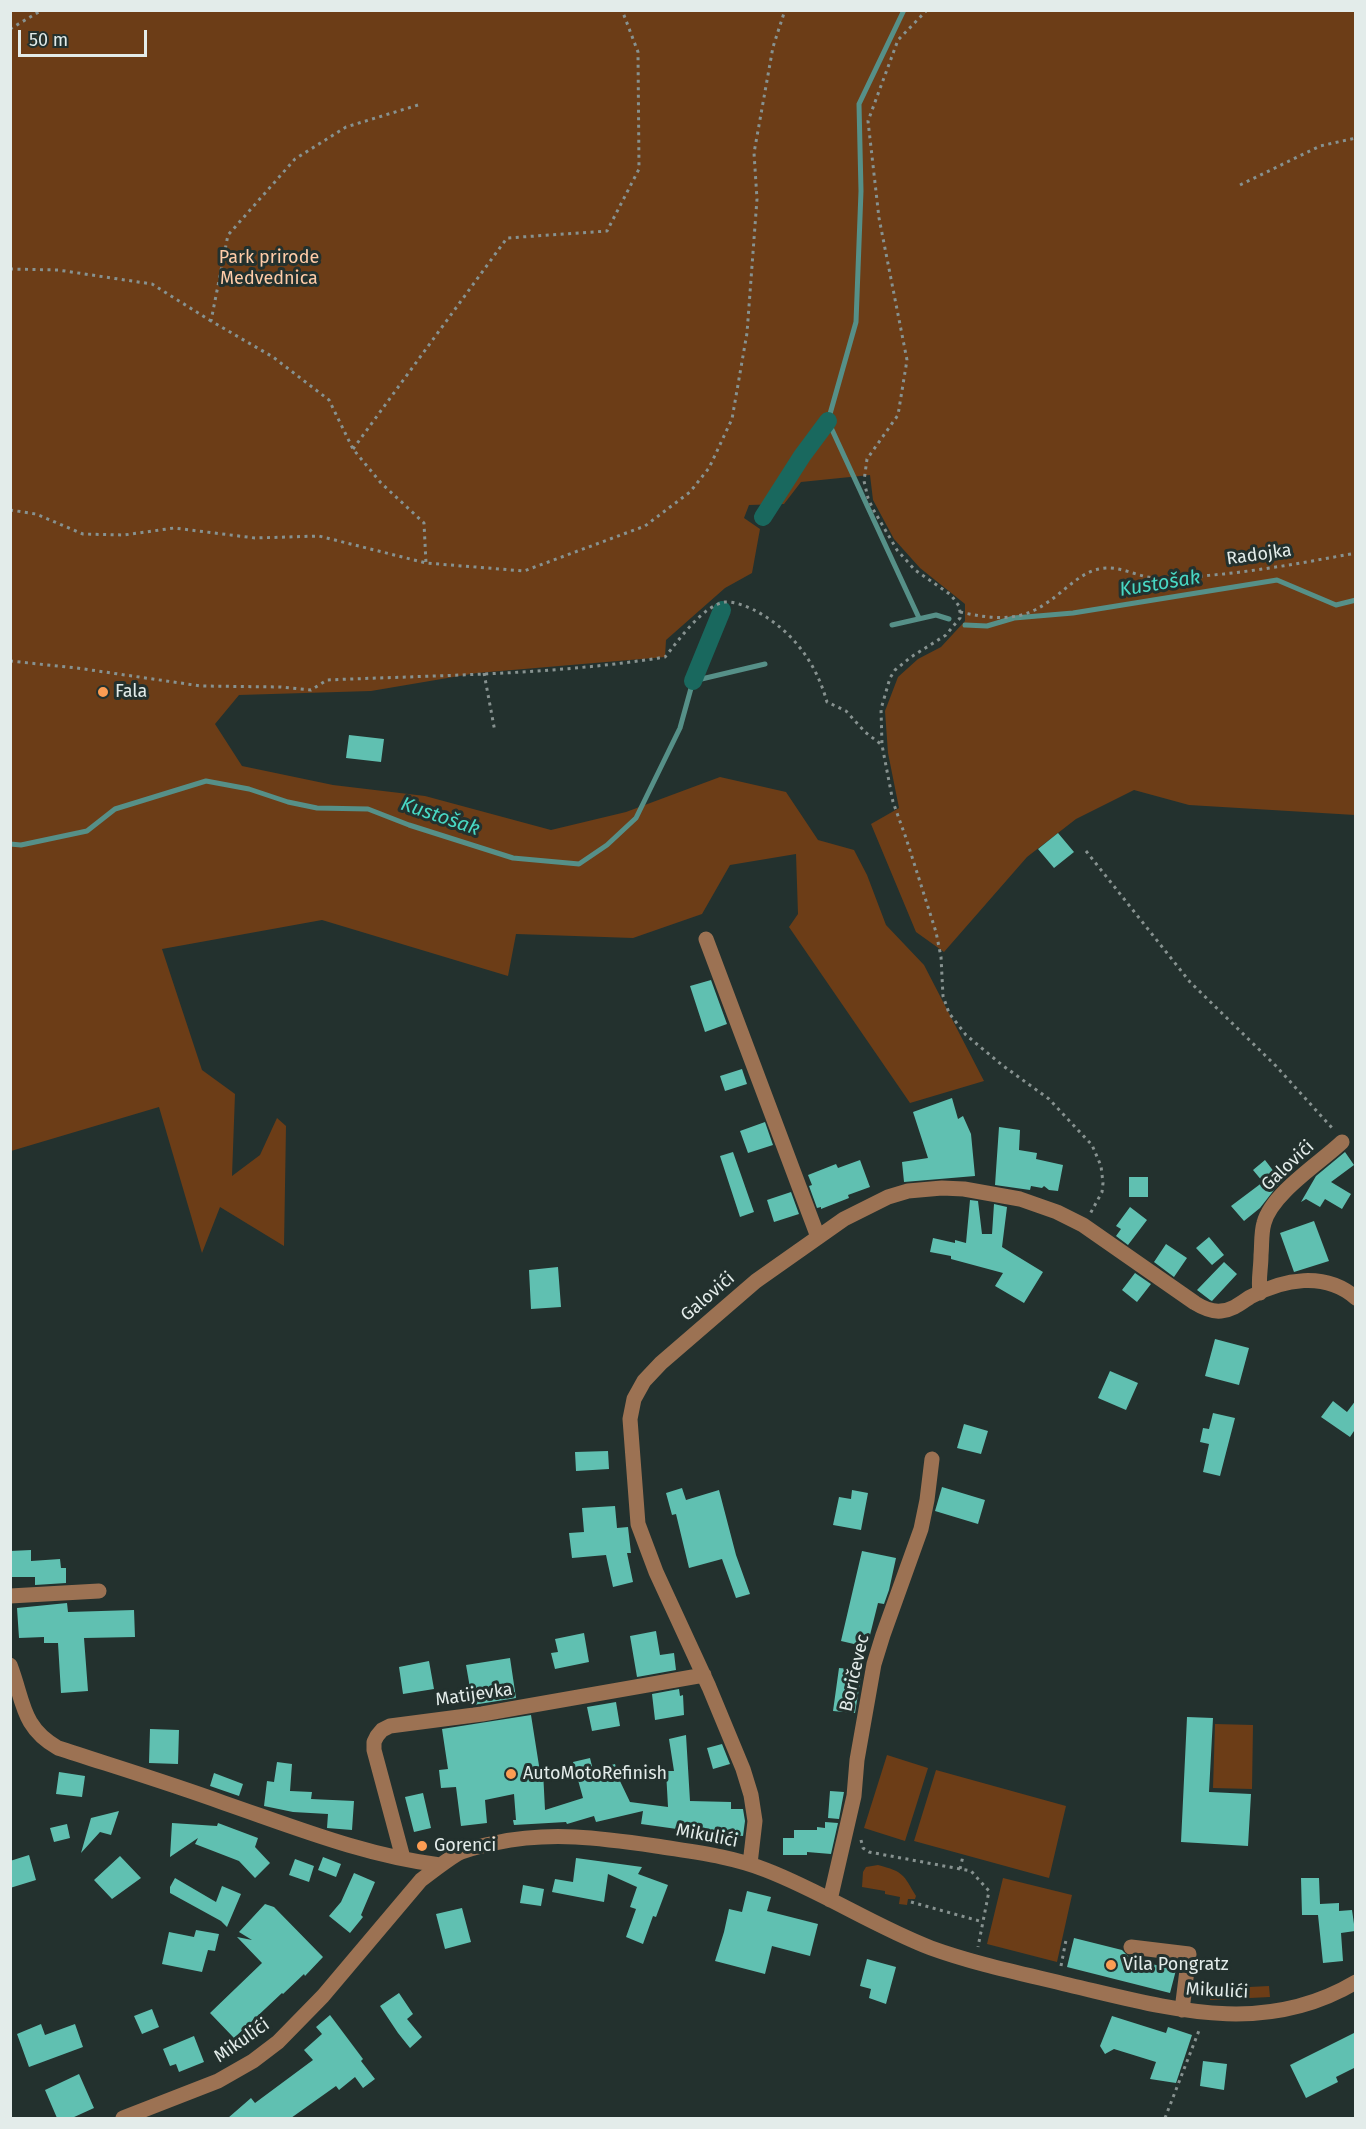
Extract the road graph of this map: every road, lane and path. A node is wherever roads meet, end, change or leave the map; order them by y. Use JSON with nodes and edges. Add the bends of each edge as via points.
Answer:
{"nodes":[{"id":1,"x":42,"y":10,"type":"edge"},
{"id":2,"x":622,"y":10,"type":"edge"},
{"id":3,"x":785,"y":10,"type":"edge"},
{"id":4,"x":927,"y":10,"type":"edge"},
{"id":5,"x":10,"y":28,"type":"edge"},
{"id":6,"x":418,"y":105,"type":"dead end"},
{"id":7,"x":1356,"y":138,"type":"edge"},
{"id":8,"x":1240,"y":185,"type":"dead end"},
{"id":9,"x":10,"y":269,"type":"edge"},
{"id":10,"x":211,"y":321,"type":"junction"},
{"id":11,"x":353,"y":449,"type":"junction"},
{"id":12,"x":10,"y":510,"type":"edge"},
{"id":13,"x":1356,"y":553,"type":"edge"},
{"id":14,"x":426,"y":563,"type":"junction"},
{"id":15,"x":960,"y":612,"type":"junction"},
{"id":16,"x":10,"y":661,"type":"edge"},
{"id":17,"x":484,"y":673,"type":"junction"},
{"id":18,"x":495,"y":732,"type":"dead end"},
{"id":19,"x":882,"y":745,"type":"junction"},
{"id":20,"x":1086,"y":851,"type":"dead end"},
{"id":21,"x":706,"y":939,"type":"dead end"},
{"id":22,"x":1342,"y":1142,"type":"joint"},
{"id":23,"x":1083,"y":1225,"type":"junction"},
{"id":24,"x":818,"y":1238,"type":"junction"},
{"id":25,"x":1260,"y":1293,"type":"junction"},
{"id":26,"x":1356,"y":1298,"type":"edge"},
{"id":27,"x":932,"y":1459,"type":"dead end"},
{"id":28,"x":99,"y":1591,"type":"dead end"},
{"id":29,"x":10,"y":1596,"type":"edge"},
{"id":30,"x":10,"y":1665,"type":"edge"},
{"id":31,"x":704,"y":1676,"type":"junction"},
{"id":32,"x":862,"y":1835,"type":"dead end"},
{"id":33,"x":963,"y":1857,"type":"dead end"},
{"id":34,"x":403,"y":1858,"type":"junction"},
{"id":35,"x":750,"y":1864,"type":"junction"},
{"id":36,"x":440,"y":1865,"type":"junction"},
{"id":37,"x":960,"y":1869,"type":"junction"},
{"id":38,"x":830,"y":1900,"type":"junction"},
{"id":39,"x":911,"y":1902,"type":"dead end"},
{"id":40,"x":983,"y":1922,"type":"junction"},
{"id":41,"x":1066,"y":1940,"type":"dead end"},
{"id":42,"x":1131,"y":1947,"type":"dead end"},
{"id":43,"x":978,"y":1949,"type":"dead end"},
{"id":44,"x":1061,"y":1965,"type":"dead end"},
{"id":45,"x":1355,"y":1982,"type":"edge"},
{"id":46,"x":1182,"y":2010,"type":"junction"},
{"id":47,"x":1206,"y":2013,"type":"junction"},
{"id":48,"x":123,"y":2118,"type":"edge"},
{"id":49,"x":1166,"y":2118,"type":"edge"}],
"edges":[{"from":1,"to":5,"type":"path"},
{"from":2,"to":11,"type":"path","via":[[638,52],[639,169],[607,231],[507,238]]},
{"from":3,"to":14,"type":"path","via":[[773,47],[754,153],[757,200],[747,333],[732,419],[709,468],[690,492],[645,526],[524,570]]},
{"from":4,"to":15,"type":"path","via":[[898,40],[868,121],[879,218],[907,360],[898,415],[867,459],[864,481],[873,509],[897,550],[915,570],[951,595]]},
{"from":6,"to":10,"type":"path","via":[[346,127],[295,159],[228,235]]},
{"from":7,"to":8,"type":"path","via":[[1320,146]]},
{"from":9,"to":10,"type":"path","via":[[58,270],[152,284]]},
{"from":10,"to":11,"type":"path","via":[[273,357],[329,400]]},
{"from":11,"to":14,"type":"path","via":[[381,483],[424,523]]},
{"from":12,"to":14,"type":"path","via":[[36,514],[82,534],[124,535],[174,528],[255,538],[319,536]]},
{"from":13,"to":15,"type":"path","name":"Radojka","via":[[1285,567],[1158,579],[1106,568],[1081,576],[1047,603],[1023,614],[997,619]]},
{"from":15,"to":19,"type":"path","via":[[956,624],[940,640],[902,663],[890,678],[881,709]]},
{"from":16,"to":17,"type":"path","via":[[201,686],[311,690],[327,680]]},
{"from":17,"to":18,"type":"path"},
{"from":17,"to":19,"type":"path","via":[[593,667],[665,657],[706,611],[726,602],[768,617],[790,635],[807,656],[827,702],[846,711]]},
{"from":19,"to":23,"type":"path","via":[[893,801],[939,945],[946,1004],[966,1035],[1049,1099],[1092,1145],[1103,1183]]},
{"from":20,"to":22,"type":"path","via":[[1190,982],[1283,1073]]},
{"from":21,"to":24,"type":"street"},
{"from":22,"to":25,"type":"street","name":"Galovići","via":[[1305,1173],[1268,1214],[1258,1281]]},
{"from":23,"to":24,"type":"street","name":"Galovići","via":[[1020,1199],[942,1188],[888,1197],[844,1219]]},
{"from":23,"to":25,"type":"street","name":"Galovići","via":[[1208,1310],[1230,1309]]},
{"from":24,"to":31,"type":"street","name":"Galovići","via":[[756,1281],[661,1363],[638,1390],[632,1408],[631,1440],[640,1532]]},
{"from":25,"to":26,"type":"street","name":"Galovići","via":[[1290,1281],[1312,1281],[1336,1285]]},
{"from":27,"to":38,"type":"street","name":"Boričevec","via":[[921,1529],[874,1664],[854,1796]]},
{"from":28,"to":29,"type":"street"},
{"from":30,"to":34,"type":"street","via":[[29,1722],[41,1737],[58,1748],[296,1829]]},
{"from":31,"to":34,"type":"street","name":"Matijevka","via":[[382,1730],[374,1750]]},
{"from":31,"to":35,"type":"street","name":"Galovići","via":[[751,1795],[755,1821]]},
{"from":32,"to":37,"type":"path","via":[[863,1848],[869,1852]]},
{"from":33,"to":37,"type":"path"},
{"from":34,"to":36,"type":"street"},
{"from":35,"to":36,"type":"street","name":"Mikulići","via":[[634,1842],[548,1835],[479,1846]]},
{"from":35,"to":38,"type":"street","name":"Mikulići"},
{"from":36,"to":48,"type":"street","name":"Mikulići","via":[[421,1880],[323,1996],[278,2042],[218,2081]]},
{"from":37,"to":40,"type":"path","via":[[971,1871],[989,1891]]},
{"from":38,"to":46,"type":"street","name":"Mikulići","via":[[933,1949]]},
{"from":39,"to":40,"type":"path"},
{"from":40,"to":43,"type":"path"},
{"from":41,"to":44,"type":"path"},
{"from":42,"to":46,"type":"street","via":[[1190,1954]]},
{"from":45,"to":47,"type":"street","name":"Mikulići","via":[[1293,2009]]},
{"from":46,"to":47,"type":"street","name":"Mikulići"},
{"from":47,"to":49,"type":"path"}]}
